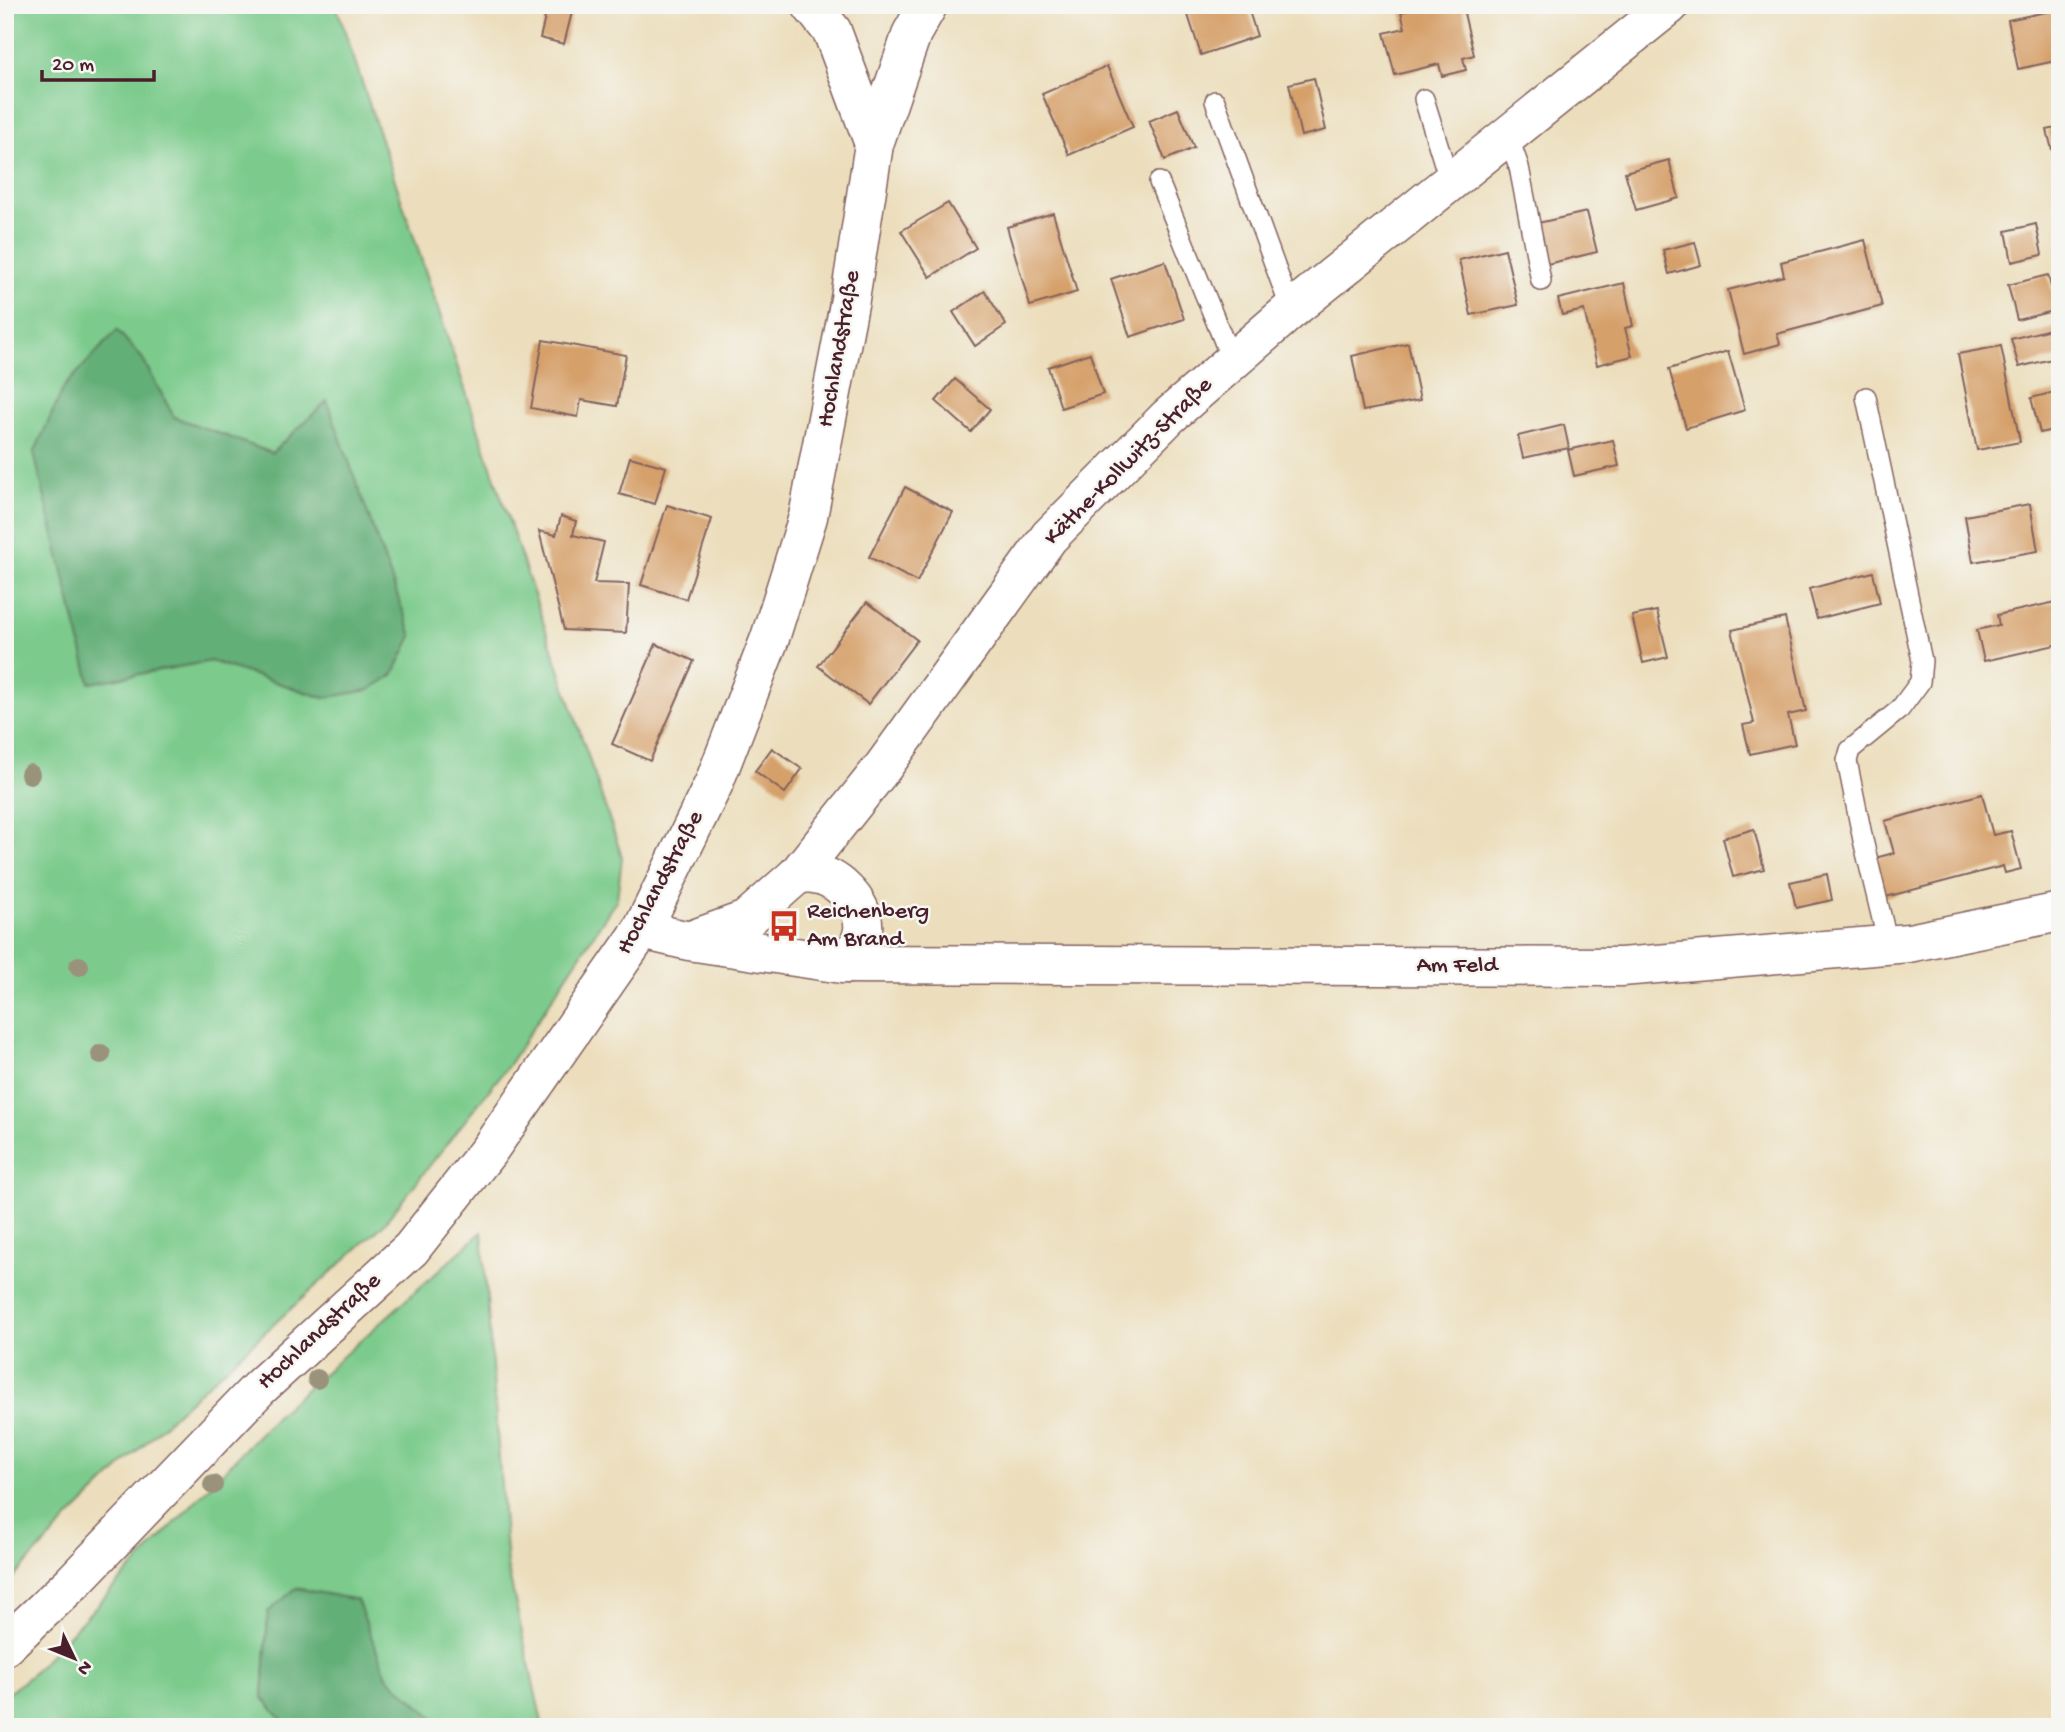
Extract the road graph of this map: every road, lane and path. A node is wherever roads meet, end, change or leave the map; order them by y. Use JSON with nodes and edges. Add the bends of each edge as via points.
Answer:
{"nodes":[{"id":1,"x":811,"y":5,"type":"edge"},
{"id":2,"x":928,"y":5,"type":"edge"},
{"id":3,"x":1670,"y":5,"type":"edge"},
{"id":4,"x":1424,"y":99,"type":"dead end"},
{"id":5,"x":1215,"y":101,"type":"dead end"},
{"id":6,"x":1508,"y":136,"type":"junction"},
{"id":7,"x":874,"y":144,"type":"junction"},
{"id":8,"x":1159,"y":183,"type":"dead end"},
{"id":9,"x":1450,"y":183,"type":"junction"},
{"id":10,"x":1541,"y":281,"type":"dead end"},
{"id":11,"x":1292,"y":310,"type":"junction"},
{"id":12,"x":1232,"y":362,"type":"junction"},
{"id":13,"x":1866,"y":397,"type":"dead end"},
{"id":14,"x":797,"y":874,"type":"junction"},
{"id":15,"x":2060,"y":912,"type":"edge"},
{"id":16,"x":642,"y":930,"type":"junction"},
{"id":17,"x":688,"y":941,"type":"junction"},
{"id":18,"x":1888,"y":944,"type":"junction"},
{"id":19,"x":849,"y":964,"type":"junction"},
{"id":20,"x":5,"y":1646,"type":"edge"}],
"edges":[{"from":1,"to":7,"type":"street","name":"Hochlandstraße","via":[[832,31]]},
{"from":2,"to":7,"type":"street","via":[[912,33]]},
{"from":3,"to":6,"type":"street","name":"Käthe-Kollwitz-Straße"},
{"from":4,"to":9,"type":"lane"},
{"from":5,"to":11,"type":"lane"},
{"from":6,"to":9,"type":"street","name":"Käthe-Kollwitz-Straße"},
{"from":6,"to":10,"type":"lane","via":[[1519,167]]},
{"from":7,"to":16,"type":"street","name":"Hochlandstraße","via":[[808,517],[770,638],[714,783]]},
{"from":8,"to":12,"type":"lane"},
{"from":9,"to":11,"type":"street","name":"Käthe-Kollwitz-Straße"},
{"from":11,"to":12,"type":"street","name":"Käthe-Kollwitz-Straße"},
{"from":12,"to":14,"type":"street","name":"Käthe-Kollwitz-Straße","via":[[1168,417],[1049,537],[883,767]]},
{"from":13,"to":18,"type":"lane","via":[[1922,662],[1920,682],[1900,709],[1850,750],[1847,761]]},
{"from":14,"to":17,"type":"street","name":"Käthe-Kollwitz-Straße","via":[[746,920]]},
{"from":14,"to":19,"type":"street","via":[[833,881],[857,906],[863,923]]},
{"from":15,"to":18,"type":"street","name":"Am Feld"},
{"from":16,"to":17,"type":"street"},
{"from":16,"to":20,"type":"street","name":"Hochlandstraße","via":[[489,1150],[411,1250],[259,1388]]},
{"from":17,"to":19,"type":"street","name":"Am Feld"},
{"from":18,"to":19,"type":"street","name":"Am Feld","via":[[1622,967]]}]}
